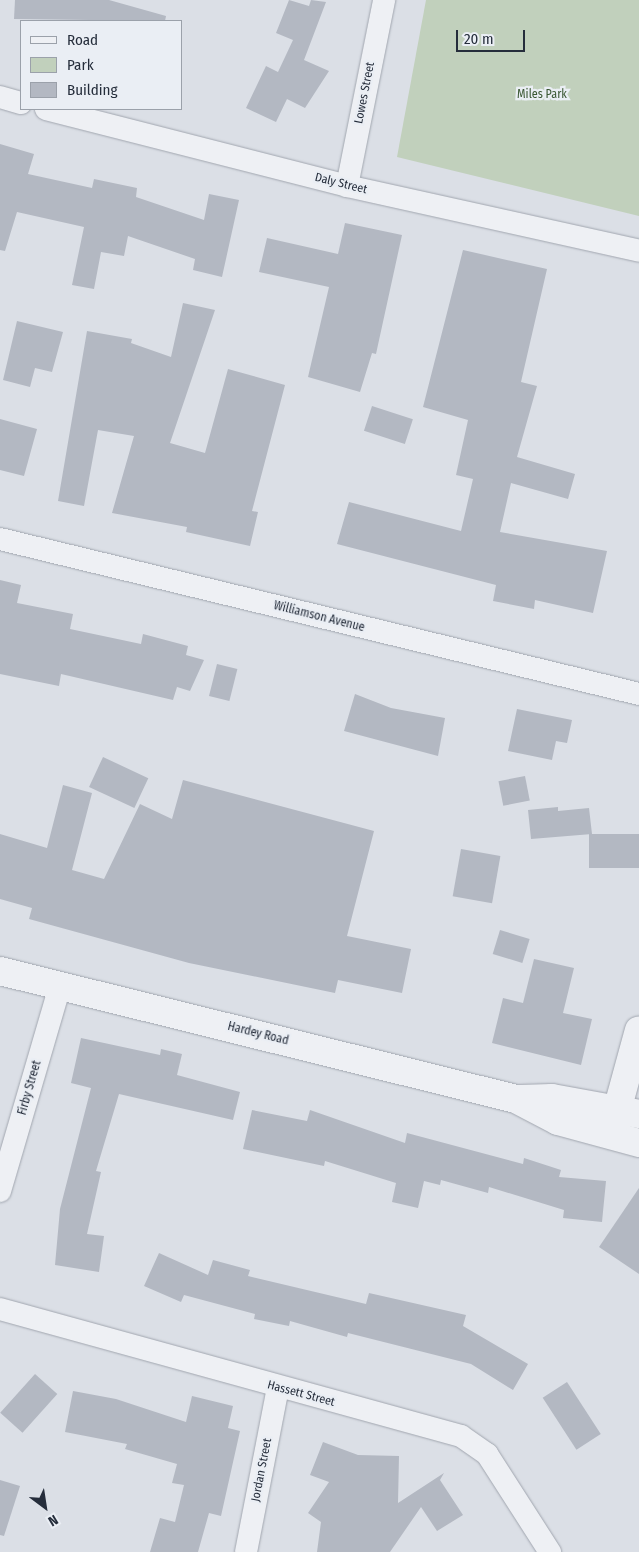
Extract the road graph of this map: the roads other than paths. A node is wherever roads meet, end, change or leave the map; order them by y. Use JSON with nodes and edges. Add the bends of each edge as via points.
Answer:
{"nodes":[{"id":1,"x":384,"y":0,"type":"edge"},
{"id":2,"x":0,"y":97,"type":"edge"},
{"id":3,"x":20,"y":102,"type":"edge"},
{"id":4,"x":50,"y":110,"type":"edge"},
{"id":5,"x":346,"y":186,"type":"junction"},
{"id":6,"x":639,"y":252,"type":"edge"},
{"id":7,"x":0,"y":539,"type":"edge"},
{"id":8,"x":639,"y":694,"type":"edge"},
{"id":9,"x":0,"y":971,"type":"edge"},
{"id":10,"x":60,"y":986,"type":"junction"},
{"id":11,"x":639,"y":1030,"type":"edge"},
{"id":12,"x":516,"y":1099,"type":"junction"},
{"id":13,"x":628,"y":1110,"type":"edge"},
{"id":14,"x":610,"y":1136,"type":"junction"},
{"id":15,"x":639,"y":1143,"type":"edge"},
{"id":16,"x":0,"y":1191,"type":"edge"},
{"id":17,"x":0,"y":1309,"type":"edge"},
{"id":18,"x":278,"y":1388,"type":"junction"},
{"id":19,"x":246,"y":1552,"type":"edge"},
{"id":20,"x":550,"y":1552,"type":"edge"}],
"edges":[{"from":1,"to":5,"type":"street","name":"Lowes Street"},
{"from":2,"to":3,"type":"street"},
{"from":4,"to":5,"type":"street","name":"Daly Street"},
{"from":5,"to":6,"type":"street","name":"Daly Street"},
{"from":7,"to":8,"type":"street","name":"Williamson Avenue"},
{"from":9,"to":10,"type":"street","name":"Hardey Road"},
{"from":10,"to":12,"type":"street","name":"Hardey Road"},
{"from":10,"to":16,"type":"street","name":"Firby Street"},
{"from":11,"to":13,"type":"street"},
{"from":12,"to":13,"type":"street","name":"Hardey Road","via":[[552,1098]]},
{"from":12,"to":14,"type":"street","name":"Hardey Road","via":[[558,1121]]},
{"from":13,"to":14,"type":"street"},
{"from":14,"to":15,"type":"street","name":"Hardey Road"},
{"from":17,"to":18,"type":"street","name":"Hassett Street"},
{"from":18,"to":19,"type":"street","name":"Jordan Street"},
{"from":18,"to":20,"type":"street","name":"Hassett Street","via":[[461,1436],[487,1454]]}]}
